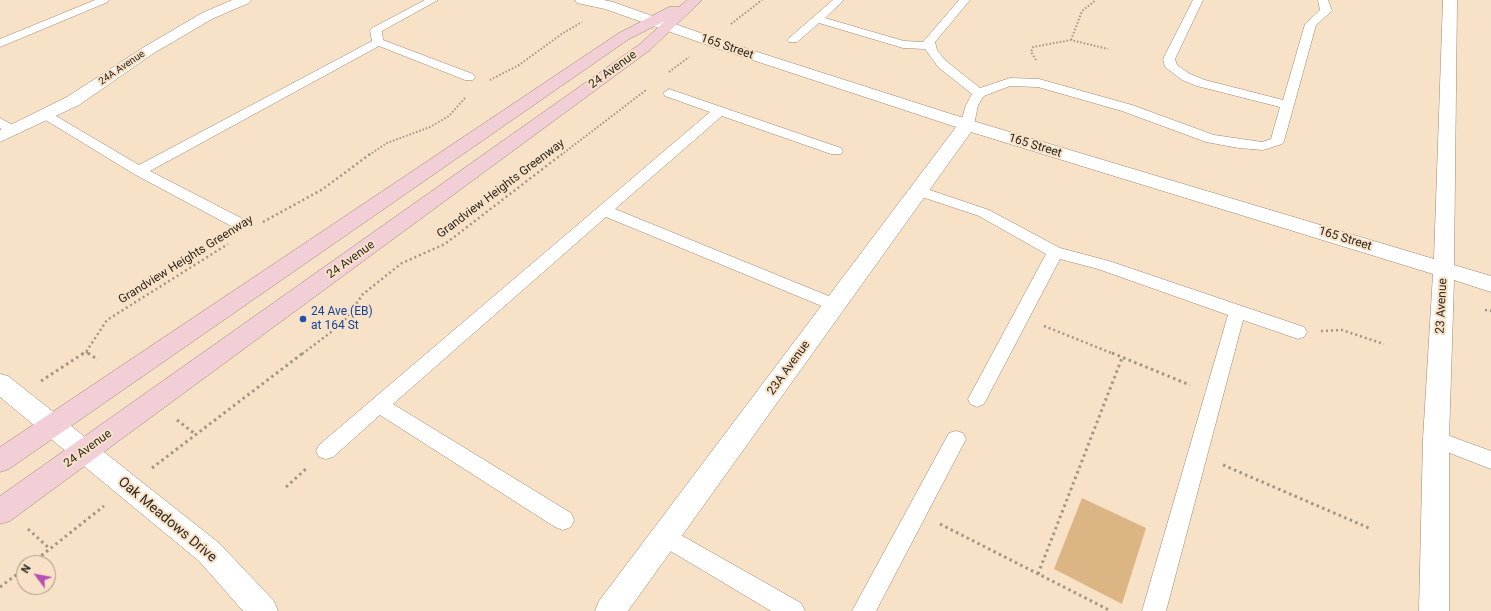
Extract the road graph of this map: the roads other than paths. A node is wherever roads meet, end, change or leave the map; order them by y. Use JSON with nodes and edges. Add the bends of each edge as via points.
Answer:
{"nodes":[{"id":1,"x":104,"y":0,"type":"edge"},
{"id":2,"x":244,"y":0,"type":"edge"},
{"id":3,"x":433,"y":0,"type":"edge"},
{"id":4,"x":582,"y":0,"type":"edge"},
{"id":5,"x":694,"y":0,"type":"edge"},
{"id":6,"x":839,"y":0,"type":"edge"},
{"id":7,"x":965,"y":0,"type":"edge"},
{"id":8,"x":1198,"y":0,"type":"edge"},
{"id":9,"x":1323,"y":0,"type":"edge"},
{"id":10,"x":1450,"y":0,"type":"edge"},
{"id":11,"x":817,"y":19,"type":"junction"},
{"id":12,"x":660,"y":23,"type":"junction"},
{"id":13,"x":793,"y":40,"type":"dead end"},
{"id":14,"x":378,"y":42,"type":"junction"},
{"id":15,"x":0,"y":43,"type":"edge"},
{"id":16,"x":930,"y":46,"type":"junction"},
{"id":17,"x":469,"y":77,"type":"dead end"},
{"id":18,"x":668,"y":93,"type":"dead end"},
{"id":19,"x":979,"y":93,"type":"junction"},
{"id":20,"x":1288,"y":105,"type":"junction"},
{"id":21,"x":719,"y":111,"type":"junction"},
{"id":22,"x":46,"y":116,"type":"junction"},
{"id":23,"x":967,"y":125,"type":"junction"},
{"id":24,"x":4,"y":130,"type":"edge"},
{"id":25,"x":836,"y":151,"type":"dead end"},
{"id":26,"x":139,"y":170,"type":"junction"},
{"id":27,"x":918,"y":191,"type":"junction"},
{"id":28,"x":603,"y":210,"type":"junction"},
{"id":29,"x":238,"y":223,"type":"dead end"},
{"id":30,"x":1055,"y":252,"type":"junction"},
{"id":31,"x":1444,"y":269,"type":"junction"},
{"id":32,"x":1491,"y":284,"type":"edge"},
{"id":33,"x":835,"y":305,"type":"junction"},
{"id":34,"x":1237,"y":312,"type":"junction"},
{"id":35,"x":1298,"y":332,"type":"road end"},
{"id":36,"x":0,"y":383,"type":"edge"},
{"id":37,"x":977,"y":399,"type":"dead end"},
{"id":38,"x":379,"y":406,"type":"junction"},
{"id":39,"x":52,"y":425,"type":"junction"},
{"id":40,"x":956,"y":439,"type":"dead end"},
{"id":41,"x":1436,"y":439,"type":"junction"},
{"id":42,"x":84,"y":452,"type":"junction"},
{"id":43,"x":326,"y":452,"type":"dead end"},
{"id":44,"x":1491,"y":460,"type":"edge"},
{"id":45,"x":0,"y":461,"type":"edge"},
{"id":46,"x":0,"y":512,"type":"edge"},
{"id":47,"x":563,"y":520,"type":"dead end"},
{"id":48,"x":665,"y":536,"type":"junction"},
{"id":49,"x":263,"y":611,"type":"edge"},
{"id":50,"x":610,"y":611,"type":"edge"},
{"id":51,"x":793,"y":611,"type":"edge"},
{"id":52,"x":864,"y":611,"type":"edge"},
{"id":53,"x":1154,"y":611,"type":"edge"},
{"id":54,"x":1434,"y":611,"type":"edge"}],
"edges":[{"from":1,"to":15,"type":"lane"},
{"from":2,"to":22,"type":"street","name":"24A Avenue","via":[[207,16]]},
{"from":3,"to":14,"type":"lane","via":[[376,30]]},
{"from":4,"to":12,"type":"street","name":"165 Street","via":[[608,5]]},
{"from":5,"to":12,"type":"main road","name":"24 Avenue"},
{"from":6,"to":11,"type":"lane"},
{"from":7,"to":16,"type":"lane","via":[[929,42]]},
{"from":8,"to":20,"type":"lane","via":[[1169,59],[1171,67],[1193,80]]},
{"from":9,"to":20,"type":"lane","via":[[1326,11],[1311,24]]},
{"from":10,"to":31,"type":"street","name":"23 Avenue"},
{"from":11,"to":13,"type":"lane"},
{"from":11,"to":16,"type":"lane","via":[[903,44]]},
{"from":12,"to":23,"type":"street","name":"165 Street"},
{"from":12,"to":39,"type":"main road","name":"24 Avenue","via":[[624,36]]},
{"from":12,"to":42,"type":"main road","name":"24 Avenue","via":[[646,47]]},
{"from":14,"to":17,"type":"lane"},
{"from":14,"to":26,"type":"lane"},
{"from":16,"to":19,"type":"lane","via":[[942,64]]},
{"from":18,"to":21,"type":"lane"},
{"from":19,"to":20,"type":"lane","via":[[995,86],[1022,82],[1039,83],[1127,108],[1204,137],[1253,146],[1263,146],[1277,141]]},
{"from":19,"to":23,"type":"lane","via":[[972,105]]},
{"from":21,"to":25,"type":"lane"},
{"from":21,"to":28,"type":"lane"},
{"from":22,"to":24,"type":"street","name":"24A Avenue"},
{"from":22,"to":26,"type":"lane"},
{"from":23,"to":27,"type":"street","name":"23A Avenue"},
{"from":23,"to":31,"type":"street","name":"165 Street"},
{"from":26,"to":29,"type":"lane"},
{"from":27,"to":30,"type":"lane","via":[[984,213]]},
{"from":27,"to":33,"type":"street","name":"23A Avenue"},
{"from":28,"to":33,"type":"lane"},
{"from":28,"to":38,"type":"lane"},
{"from":30,"to":34,"type":"lane","via":[[1103,265]]},
{"from":30,"to":37,"type":"lane"},
{"from":31,"to":32,"type":"street","name":"165 Street"},
{"from":31,"to":41,"type":"street","name":"23 Avenue"},
{"from":33,"to":48,"type":"street","name":"23A Avenue"},
{"from":34,"to":35,"type":"lane"},
{"from":34,"to":53,"type":"lane"},
{"from":36,"to":39,"type":"street","name":"Oak Meadows Drive"},
{"from":38,"to":43,"type":"lane"},
{"from":38,"to":47,"type":"lane"},
{"from":39,"to":42,"type":"street","name":"Oak Meadows Drive"},
{"from":39,"to":45,"type":"main road","name":"24 Avenue"},
{"from":40,"to":52,"type":"lane"},
{"from":41,"to":44,"type":"lane"},
{"from":41,"to":54,"type":"street","name":"23 Avenue"},
{"from":42,"to":46,"type":"main road","name":"24 Avenue"},
{"from":42,"to":49,"type":"street","name":"Oak Meadows Drive","via":[[209,552]]},
{"from":48,"to":50,"type":"street","name":"23A Avenue"},
{"from":48,"to":51,"type":"lane"}]}
